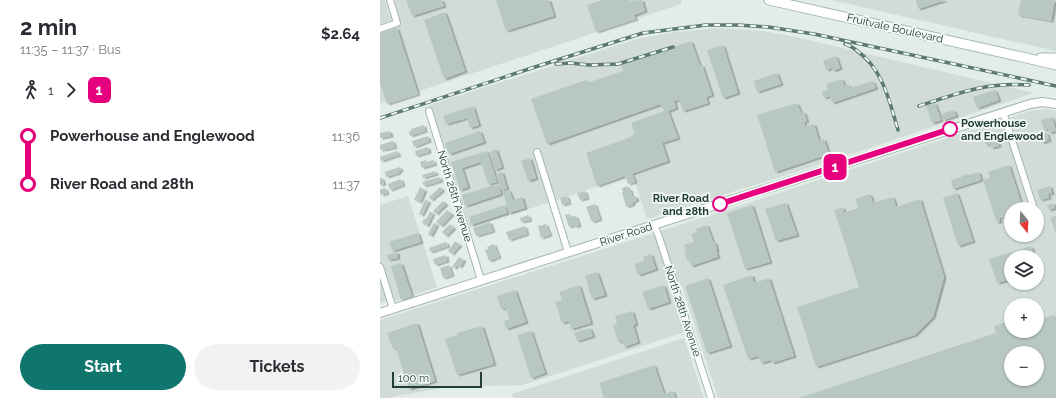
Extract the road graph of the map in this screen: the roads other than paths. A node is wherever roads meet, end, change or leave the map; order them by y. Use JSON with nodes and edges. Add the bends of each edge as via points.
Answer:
{"nodes":[{"id":1,"x":390,"y":0,"type":"edge"},
{"id":2,"x":775,"y":1,"type":"edge"},
{"id":3,"x":380,"y":29,"type":"edge"},
{"id":4,"x":1022,"y":57,"type":"junction"},
{"id":5,"x":1056,"y":58,"type":"edge"},
{"id":6,"x":1056,"y":65,"type":"edge"},
{"id":7,"x":1056,"y":104,"type":"edge"},
{"id":8,"x":429,"y":111,"type":"dead end"},
{"id":9,"x":1003,"y":112,"type":"junction"},
{"id":10,"x":537,"y":152,"type":"dead end"},
{"id":11,"x":1032,"y":202,"type":"edge"},
{"id":12,"x":654,"y":225,"type":"junction"},
{"id":13,"x":568,"y":252,"type":"junction"},
{"id":14,"x":380,"y":267,"type":"edge"},
{"id":15,"x":481,"y":280,"type":"junction"},
{"id":16,"x":393,"y":309,"type":"junction"},
{"id":17,"x":380,"y":313,"type":"edge"},
{"id":18,"x":711,"y":398,"type":"edge"}],
"edges":[{"from":1,"to":3,"type":"street","via":[[397,23]]},
{"from":2,"to":4,"type":"main road","name":"Fruitvale Boulevard"},
{"from":4,"to":5,"type":"main road","name":"Fruitvale Boulevard"},
{"from":4,"to":6,"type":"main road","name":"Fruitvale Boulevard"},
{"from":7,"to":9,"type":"street","name":"River Road","via":[[1042,102]]},
{"from":8,"to":15,"type":"street","name":"North 26th Avenue"},
{"from":9,"to":11,"type":"street"},
{"from":9,"to":12,"type":"street","name":"River Road"},
{"from":10,"to":13,"type":"street"},
{"from":12,"to":13,"type":"street","name":"River Road"},
{"from":12,"to":18,"type":"street","name":"North 28th Avenue"},
{"from":13,"to":15,"type":"street","name":"River Road"},
{"from":14,"to":16,"type":"street"},
{"from":15,"to":16,"type":"street","name":"River Road"},
{"from":16,"to":17,"type":"street","name":"River Road"}]}
